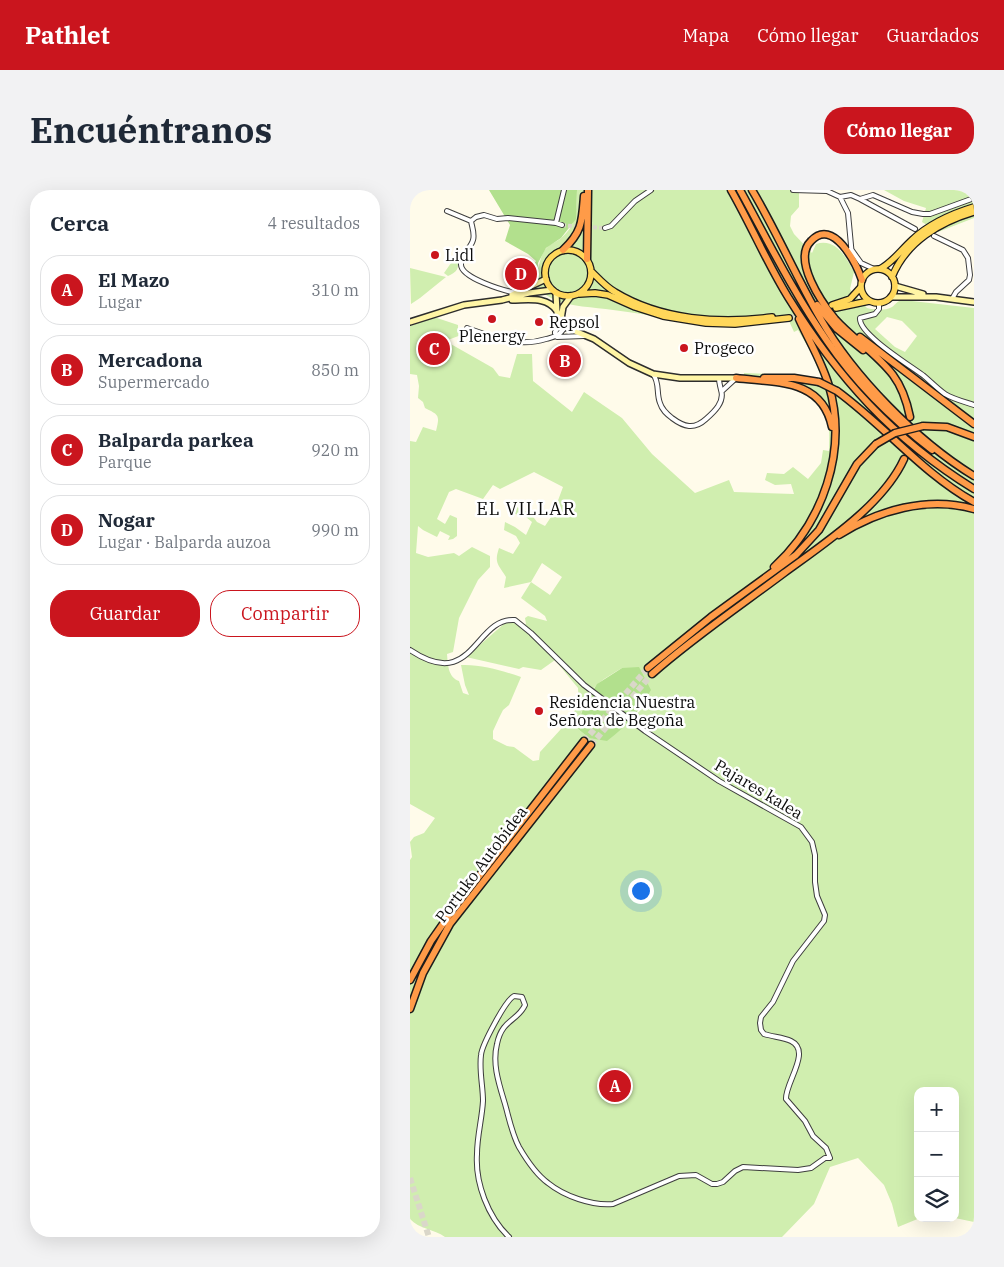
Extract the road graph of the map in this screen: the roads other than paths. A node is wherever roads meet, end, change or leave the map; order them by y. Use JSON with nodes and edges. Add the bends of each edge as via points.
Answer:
{"nodes":[{"id":1,"x":564,"y":190,"type":"edge"},
{"id":2,"x":584,"y":190,"type":"edge"},
{"id":3,"x":588,"y":190,"type":"edge"},
{"id":4,"x":651,"y":190,"type":"edge"},
{"id":5,"x":731,"y":190,"type":"edge"},
{"id":6,"x":740,"y":190,"type":"edge"},
{"id":7,"x":752,"y":190,"type":"edge"},
{"id":8,"x":793,"y":190,"type":"edge"},
{"id":9,"x":840,"y":197,"type":"junction"},
{"id":10,"x":974,"y":198,"type":"edge"},
{"id":11,"x":860,"y":199,"type":"junction"},
{"id":12,"x":974,"y":207,"type":"edge"},
{"id":13,"x":447,"y":211,"type":"dead end"},
{"id":14,"x":974,"y":212,"type":"edge"},
{"id":15,"x":471,"y":221,"type":"junction"},
{"id":16,"x":556,"y":223,"type":"junction"},
{"id":17,"x":562,"y":225,"type":"tunnel mouth"},
{"id":18,"x":605,"y":228,"type":"tunnel mouth"},
{"id":19,"x":916,"y":229,"type":"dead end"},
{"id":20,"x":934,"y":236,"type":"dead end"},
{"id":21,"x":850,"y":247,"type":"junction"},
{"id":22,"x":563,"y":250,"type":"junction"},
{"id":23,"x":974,"y":257,"type":"edge"},
{"id":24,"x":852,"y":258,"type":"junction"},
{"id":25,"x":968,"y":258,"type":"junction"},
{"id":26,"x":587,"y":259,"type":"junction"},
{"id":27,"x":877,"y":269,"type":"junction"},
{"id":28,"x":592,"y":272,"type":"junction"},
{"id":29,"x":892,"y":277,"type":"junction"},
{"id":30,"x":546,"y":278,"type":"junction"},
{"id":31,"x":862,"y":280,"type":"junction"},
{"id":32,"x":895,"y":286,"type":"junction"},
{"id":33,"x":860,"y":288,"type":"junction"},
{"id":34,"x":498,"y":289,"type":"junction"},
{"id":35,"x":815,"y":289,"type":"junction"},
{"id":36,"x":506,"y":291,"type":"junction"},
{"id":37,"x":554,"y":291,"type":"junction"},
{"id":38,"x":518,"y":293,"type":"junction"},
{"id":39,"x":579,"y":294,"type":"junction"},
{"id":40,"x":808,"y":295,"type":"junction"},
{"id":41,"x":571,"y":296,"type":"junction"},
{"id":42,"x":891,"y":297,"type":"junction"},
{"id":43,"x":936,"y":297,"type":"junction"},
{"id":44,"x":501,"y":298,"type":"junction"},
{"id":45,"x":788,"y":298,"type":"junction"},
{"id":46,"x":952,"y":299,"type":"junction"},
{"id":47,"x":868,"y":301,"type":"junction"},
{"id":48,"x":974,"y":302,"type":"edge"},
{"id":49,"x":879,"y":303,"type":"junction"},
{"id":50,"x":558,"y":312,"type":"junction"},
{"id":51,"x":561,"y":319,"type":"junction"},
{"id":52,"x":410,"y":322,"type":"edge"},
{"id":53,"x":467,"y":328,"type":"dead end"},
{"id":54,"x":565,"y":328,"type":"junction"},
{"id":55,"x":555,"y":335,"type":"junction"},
{"id":56,"x":587,"y":336,"type":"junction"},
{"id":57,"x":885,"y":366,"type":"junction"},
{"id":58,"x":653,"y":374,"type":"junction"},
{"id":59,"x":719,"y":378,"type":"junction"},
{"id":60,"x":736,"y":378,"type":"junction"},
{"id":61,"x":722,"y":391,"type":"junction"},
{"id":62,"x":974,"y":405,"type":"edge"},
{"id":63,"x":910,"y":417,"type":"tunnel mouth"},
{"id":64,"x":974,"y":424,"type":"edge"},
{"id":65,"x":834,"y":436,"type":"junction"},
{"id":66,"x":974,"y":437,"type":"edge"},
{"id":67,"x":904,"y":459,"type":"tunnel mouth"},
{"id":68,"x":964,"y":470,"type":"junction"},
{"id":69,"x":974,"y":476,"type":"edge"},
{"id":70,"x":974,"y":489,"type":"edge"},
{"id":71,"x":974,"y":502,"type":"edge"},
{"id":72,"x":974,"y":509,"type":"edge"},
{"id":73,"x":813,"y":552,"type":"junction"},
{"id":74,"x":758,"y":581,"type":"junction"},
{"id":75,"x":410,"y":650,"type":"edge"},
{"id":76,"x":410,"y":980,"type":"edge"},
{"id":77,"x":410,"y":1009,"type":"edge"},
{"id":78,"x":509,"y":1237,"type":"edge"}],
"edges":[{"from":1,"to":16,"type":"street"},
{"from":2,"to":22,"type":"highway","via":[[579,232]]},
{"from":3,"to":26,"type":"highway"},
{"from":4,"to":18,"type":"street"},
{"from":5,"to":45,"type":"highway"},
{"from":6,"to":68,"type":"highway","via":[[799,298],[849,370],[918,439]]},
{"from":7,"to":40,"type":"highway"},
{"from":8,"to":9,"type":"street","via":[[827,191]]},
{"from":9,"to":11,"type":"street"},
{"from":9,"to":21,"type":"street","via":[[848,213]]},
{"from":10,"to":11,"type":"street","via":[[930,214],[912,212],[873,195]]},
{"from":11,"to":19,"type":"street"},
{"from":12,"to":27,"type":"main road","via":[[923,230],[890,262]]},
{"from":13,"to":15,"type":"street"},
{"from":14,"to":29,"type":"main road","via":[[926,234],[901,259]]},
{"from":15,"to":16,"type":"street","via":[[484,215],[497,219]]},
{"from":15,"to":34,"type":"street","via":[[474,238],[461,261],[462,268],[467,274]]},
{"from":16,"to":17,"type":"street"},
{"from":20,"to":25,"type":"street","via":[[963,250]]},
{"from":21,"to":24,"type":"street"},
{"from":21,"to":27,"type":"street","via":[[861,263]]},
{"from":22,"to":26,"type":"main road","via":[[574,250]]},
{"from":22,"to":30,"type":"main road","via":[[548,261]]},
{"from":23,"to":25,"type":"street"},
{"from":24,"to":31,"type":"highway"},
{"from":24,"to":35,"type":"highway","via":[[834,238],[822,235],[814,238],[805,249],[804,258]]},
{"from":25,"to":46,"type":"street","via":[[969,280]]},
{"from":26,"to":28,"type":"main road"},
{"from":27,"to":29,"type":"main road","via":[[885,270]]},
{"from":27,"to":31,"type":"main road","via":[[869,271]]},
{"from":28,"to":39,"type":"main road","via":[[587,287]]},
{"from":28,"to":39,"type":"main road","via":[[613,291],[637,303],[687,317],[733,320],[789,317],[735,324],[693,322],[663,316],[608,295]]},
{"from":29,"to":32,"type":"main road"},
{"from":30,"to":37,"type":"main road"},
{"from":30,"to":38,"type":"street"},
{"from":31,"to":33,"type":"main road"},
{"from":32,"to":42,"type":"main road"},
{"from":32,"to":43,"type":"street"},
{"from":33,"to":47,"type":"main road"},
{"from":33,"to":47,"type":"main road","via":[[850,299],[834,307]]},
{"from":34,"to":36,"type":"street"},
{"from":34,"to":44,"type":"street"},
{"from":35,"to":57,"type":"highway","via":[[834,318]]},
{"from":35,"to":64,"type":"highway","via":[[856,333]]},
{"from":36,"to":38,"type":"street"},
{"from":36,"to":44,"type":"street"},
{"from":37,"to":41,"type":"main road"},
{"from":37,"to":44,"type":"street"},
{"from":37,"to":50,"type":"street"},
{"from":38,"to":44,"type":"street"},
{"from":39,"to":41,"type":"main road"},
{"from":40,"to":57,"type":"highway","via":[[838,329]]},
{"from":40,"to":68,"type":"highway","via":[[834,339],[879,396]]},
{"from":41,"to":51,"type":"street","via":[[561,312]]},
{"from":42,"to":43,"type":"street"},
{"from":42,"to":49,"type":"main road"},
{"from":43,"to":46,"type":"street"},
{"from":44,"to":50,"type":"street","via":[[544,300]]},
{"from":44,"to":52,"type":"street","via":[[455,307]]},
{"from":45,"to":65,"type":"highway","via":[[825,375],[834,410]]},
{"from":45,"to":70,"type":"highway","via":[[832,362],[870,406],[914,447]]},
{"from":46,"to":48,"type":"street"},
{"from":47,"to":49,"type":"main road"},
{"from":49,"to":62,"type":"street","via":[[875,314],[860,318],[863,328],[884,348],[946,394]]},
{"from":50,"to":51,"type":"street"},
{"from":51,"to":54,"type":"street"},
{"from":51,"to":55,"type":"street"},
{"from":53,"to":55,"type":"street","via":[[520,344]]},
{"from":54,"to":55,"type":"street"},
{"from":54,"to":56,"type":"street"},
{"from":55,"to":56,"type":"street"},
{"from":56,"to":58,"type":"street"},
{"from":57,"to":63,"type":"highway","via":[[897,381]]},
{"from":58,"to":59,"type":"street","via":[[672,378]]},
{"from":58,"to":61,"type":"street","via":[[662,408],[684,426],[696,426],[712,414],[720,404]]},
{"from":59,"to":60,"type":"street"},
{"from":59,"to":61,"type":"street"},
{"from":60,"to":61,"type":"street"},
{"from":60,"to":65,"type":"highway","via":[[786,384],[808,391],[826,409]]},
{"from":60,"to":71,"type":"highway","bridge":true,"via":[[794,378],[819,382],[837,391],[929,471]]},
{"from":65,"to":74,"type":"highway","via":[[828,481],[816,512],[794,547]]},
{"from":66,"to":74,"type":"highway","bridge":true,"via":[[947,427],[923,426],[907,428],[876,444],[857,464],[826,520],[809,542],[787,562]]},
{"from":67,"to":73,"type":"highway","via":[[894,478],[876,499]]},
{"from":68,"to":69,"type":"highway"},
{"from":72,"to":73,"type":"highway","via":[[945,504],[892,511],[859,523]]},
{"from":73,"to":74,"type":"highway","via":[[650,671]]},
{"from":75,"to":78,"type":"street","name":"Pajares kalea","via":[[428,662],[459,660],[503,621],[515,620],[584,685],[645,731],[720,781],[801,827],[812,842],[815,855],[815,882],[824,920],[793,961],[760,1023],[764,1034],[797,1046],[799,1058],[786,1099],[826,1148],[830,1158],[811,1168],[798,1170],[743,1168],[717,1184],[696,1175],[679,1176],[613,1204],[574,1196],[553,1186],[520,1149],[495,1063],[500,1031],[525,1005],[518,996],[508,1002],[481,1054],[483,1104],[476,1154],[483,1195],[498,1224]]},
{"from":76,"to":77,"type":"highway","name":"Portuko Autobidea","via":[[440,926],[588,743],[450,924],[423,973]]}]}
